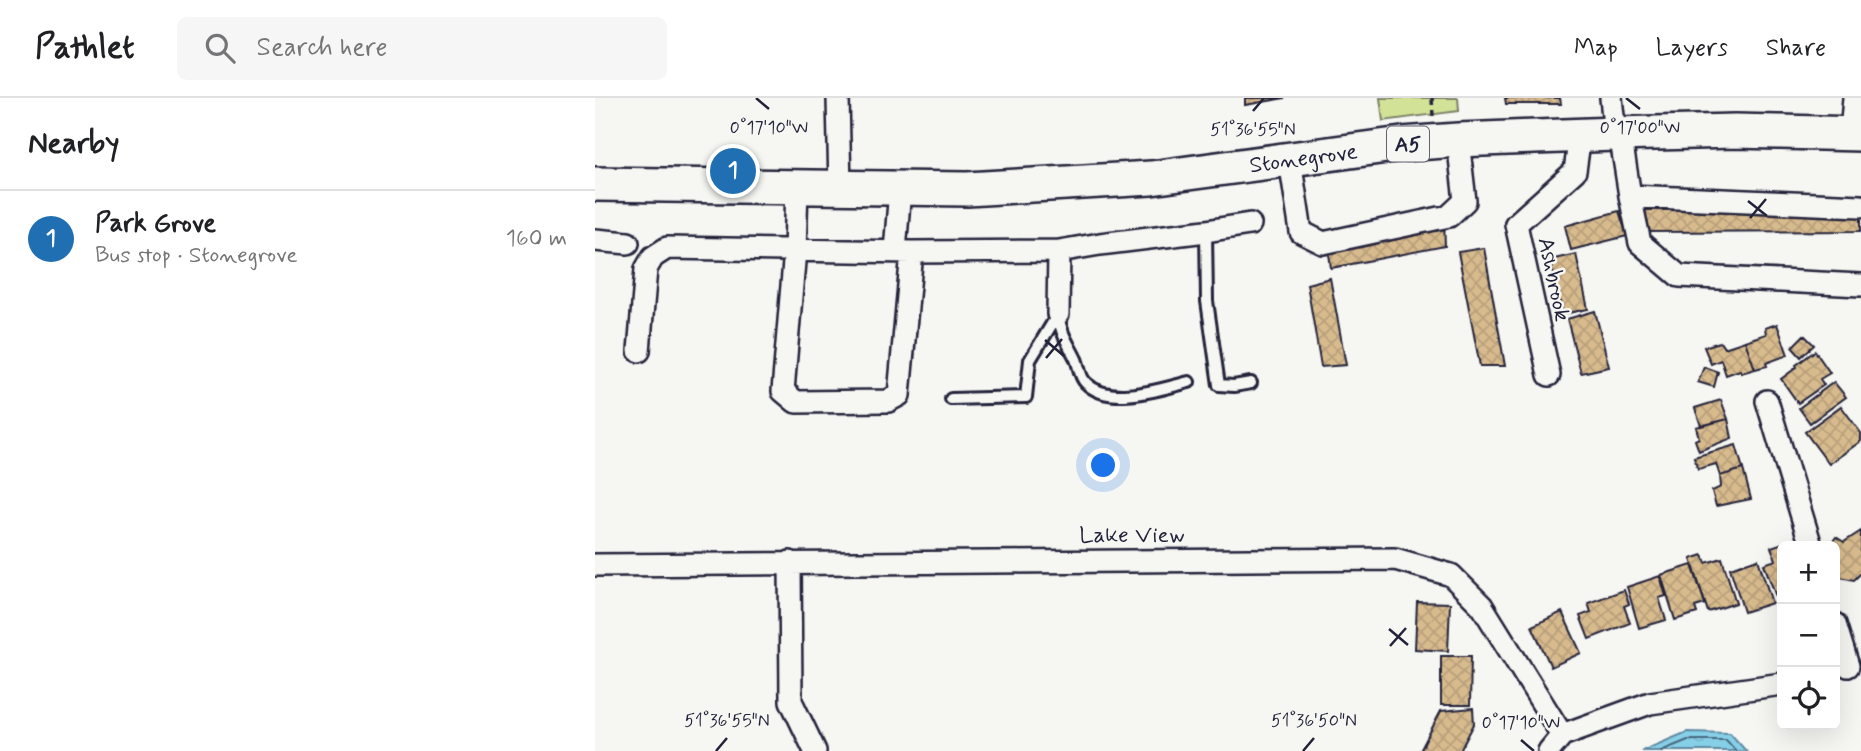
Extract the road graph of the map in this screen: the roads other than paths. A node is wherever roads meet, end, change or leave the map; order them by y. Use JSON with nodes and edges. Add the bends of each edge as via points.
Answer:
{"nodes":[{"id":1,"x":838,"y":98,"type":"edge"},
{"id":2,"x":1611,"y":98,"type":"edge"},
{"id":3,"x":1854,"y":98,"type":"edge"},
{"id":4,"x":1856,"y":133,"type":"edge"},
{"id":5,"x":1618,"y":134,"type":"junction"},
{"id":6,"x":1580,"y":135,"type":"junction"},
{"id":7,"x":1458,"y":140,"type":"junction"},
{"id":8,"x":1290,"y":160,"type":"junction"},
{"id":9,"x":595,"y":184,"type":"edge"},
{"id":10,"x":797,"y":188,"type":"junction"},
{"id":11,"x":840,"y":189,"type":"junction"},
{"id":12,"x":900,"y":189,"type":"junction"},
{"id":13,"x":1630,"y":196,"type":"junction"},
{"id":14,"x":1861,"y":206,"type":"edge"},
{"id":15,"x":1250,"y":224,"type":"dead end"},
{"id":16,"x":1206,"y":231,"type":"junction"},
{"id":17,"x":595,"y":240,"type":"edge"},
{"id":18,"x":628,"y":243,"type":"dead end"},
{"id":19,"x":795,"y":250,"type":"junction"},
{"id":20,"x":904,"y":251,"type":"junction"},
{"id":21,"x":1059,"y":251,"type":"junction"},
{"id":22,"x":1861,"y":285,"type":"edge"},
{"id":23,"x":1058,"y":314,"type":"junction"},
{"id":24,"x":639,"y":351,"type":"dead end"},
{"id":25,"x":1549,"y":375,"type":"dead end"},
{"id":26,"x":1189,"y":382,"type":"dead end"},
{"id":27,"x":1251,"y":383,"type":"dead end"},
{"id":28,"x":950,"y":399,"type":"dead end"},
{"id":29,"x":1767,"y":401,"type":"dead end"},
{"id":30,"x":1809,"y":541,"type":"edge"},
{"id":31,"x":790,"y":562,"type":"junction"},
{"id":32,"x":595,"y":565,"type":"edge"},
{"id":33,"x":1840,"y":641,"type":"edge"},
{"id":34,"x":1848,"y":667,"type":"edge"},
{"id":35,"x":1777,"y":685,"type":"edge"},
{"id":36,"x":1555,"y":743,"type":"edge"},
{"id":37,"x":815,"y":751,"type":"edge"}],
"edges":[{"from":1,"to":11,"type":"street"},
{"from":2,"to":5,"type":"street"},
{"from":3,"to":4,"type":"street"},
{"from":4,"to":5,"type":"main road","name":"Stonegrove","number":"A5"},
{"from":5,"to":6,"type":"main road","name":"Stonegrove","number":"A5"},
{"from":5,"to":13,"type":"street"},
{"from":6,"to":7,"type":"main road","name":"Stonegrove","number":"A5"},
{"from":6,"to":25,"type":"street","name":"Ashbrook","via":[[1575,171],[1516,223]]},
{"from":7,"to":8,"type":"main road","name":"Stonegrove","number":"A5"},
{"from":7,"to":8,"type":"street","via":[[1465,201],[1449,216],[1323,243],[1301,232]]},
{"from":8,"to":12,"type":"main road","name":"Stonegrove","number":"A5","via":[[1151,178]]},
{"from":9,"to":10,"type":"main road","number":"A5"},
{"from":10,"to":11,"type":"main road","number":"A5"},
{"from":10,"to":19,"type":"street"},
{"from":11,"to":12,"type":"main road","number":"A5"},
{"from":12,"to":20,"type":"street"},
{"from":13,"to":14,"type":"street"},
{"from":13,"to":22,"type":"street","via":[[1640,243],[1679,276]]},
{"from":15,"to":16,"type":"street"},
{"from":16,"to":21,"type":"street"},
{"from":16,"to":27,"type":"lane","via":[[1207,301],[1219,385]]},
{"from":17,"to":18,"type":"street"},
{"from":19,"to":20,"type":"street"},
{"from":19,"to":20,"type":"street","via":[[783,391],[796,402],[888,401],[899,395]]},
{"from":19,"to":24,"type":"street","via":[[667,248],[653,257],[646,269]]},
{"from":20,"to":21,"type":"street"},
{"from":21,"to":23,"type":"street"},
{"from":23,"to":26,"type":"lane","via":[[1083,382],[1100,394],[1137,395]]},
{"from":23,"to":28,"type":"lane","via":[[1030,359],[1026,397]]},
{"from":29,"to":30,"type":"street"},
{"from":31,"to":32,"type":"street","name":"Lake View"},
{"from":31,"to":36,"type":"street","name":"Lake View","via":[[1395,559],[1451,575],[1482,606]]},
{"from":31,"to":37,"type":"street","via":[[791,701]]},
{"from":33,"to":34,"type":"street"},
{"from":35,"to":36,"type":"street","via":[[1650,703]]}]}
